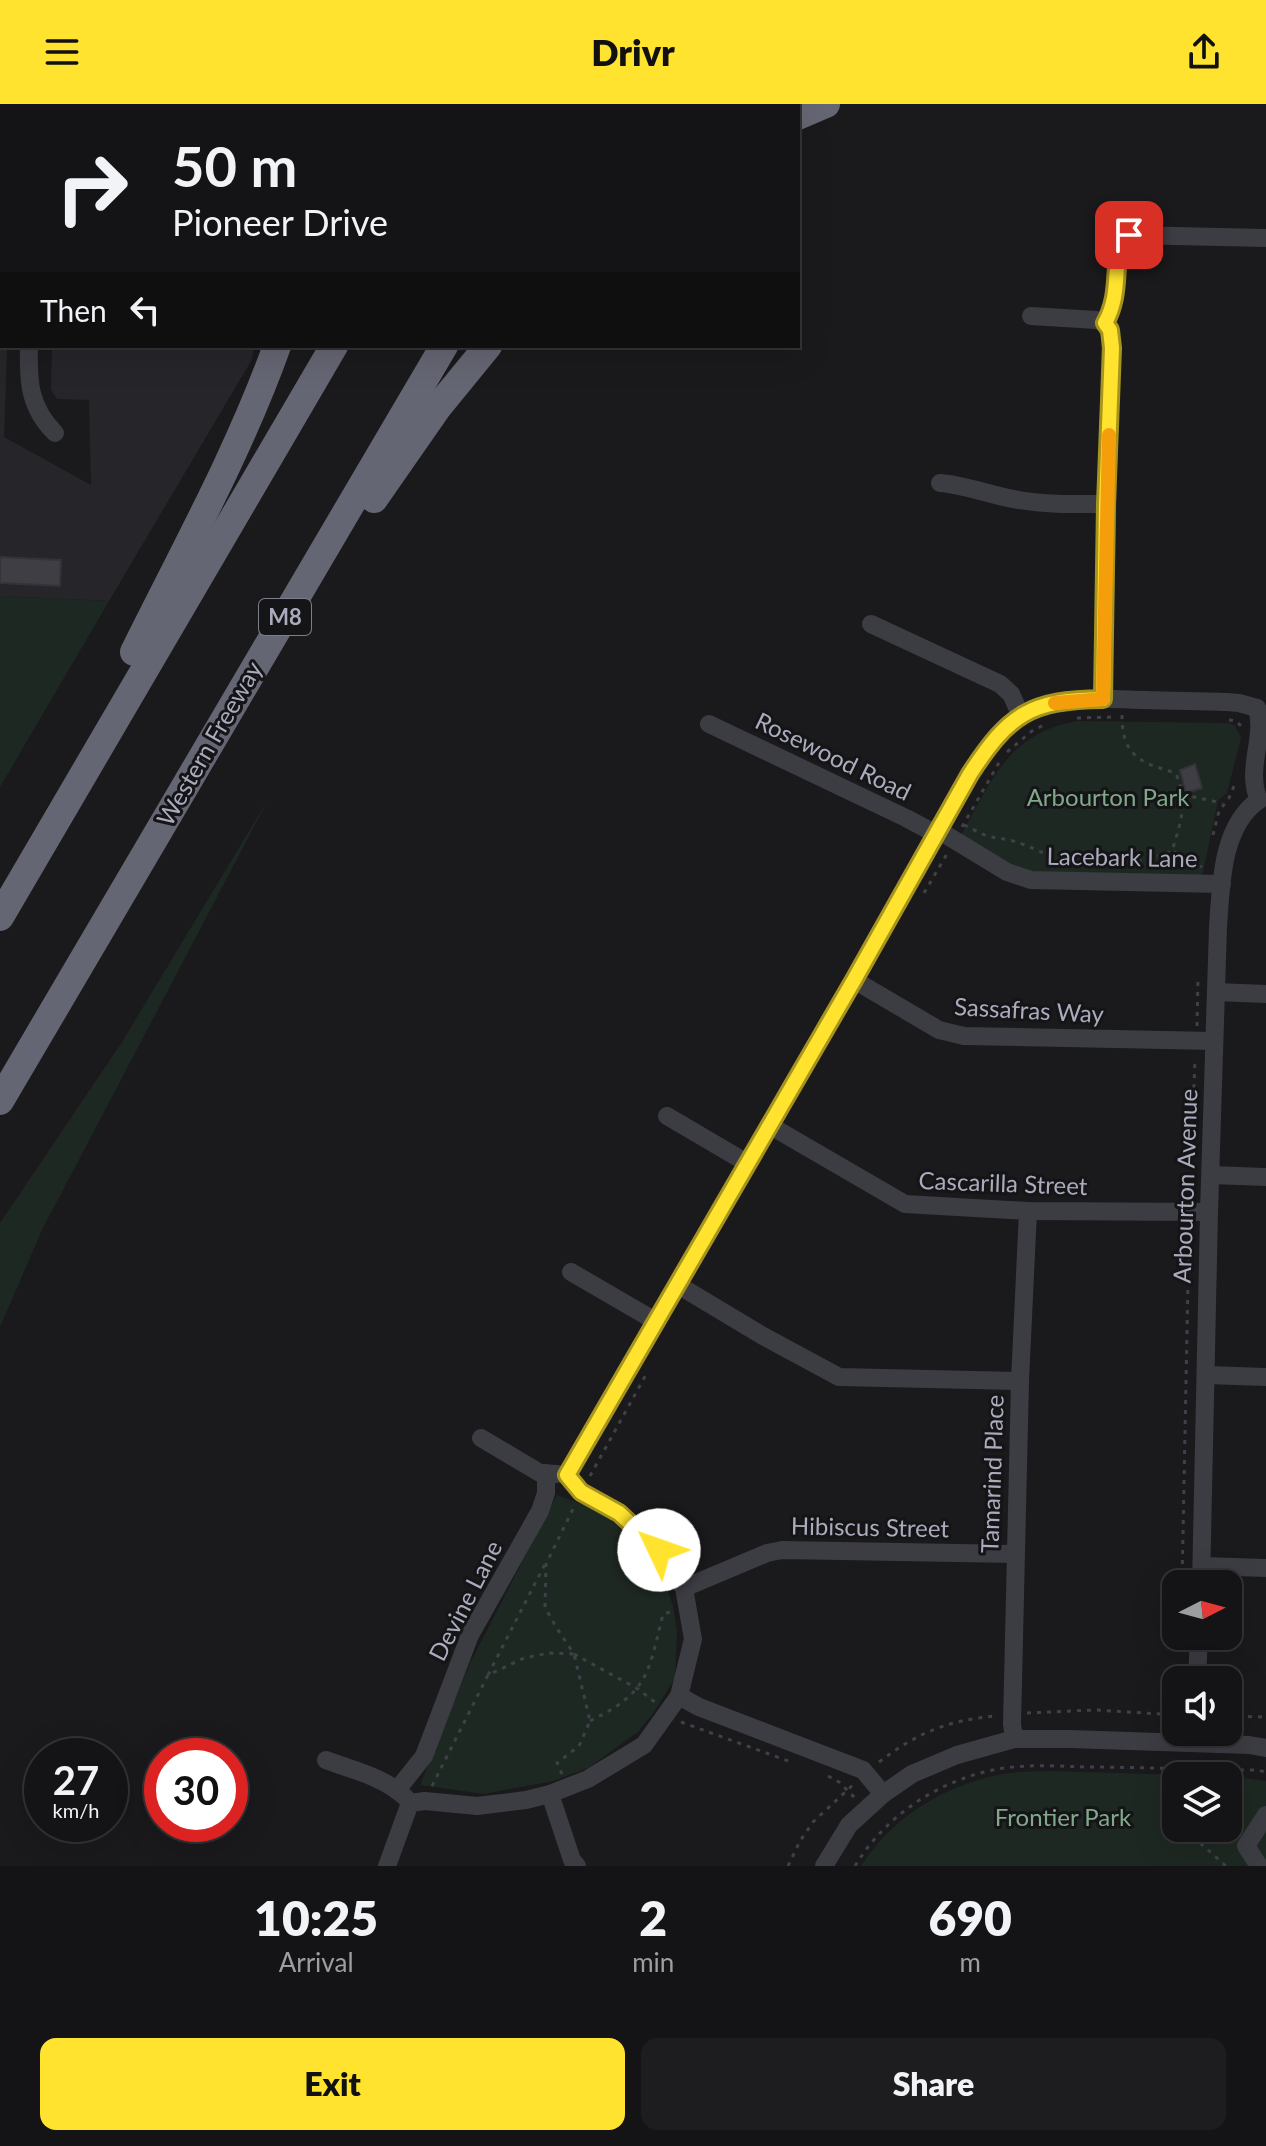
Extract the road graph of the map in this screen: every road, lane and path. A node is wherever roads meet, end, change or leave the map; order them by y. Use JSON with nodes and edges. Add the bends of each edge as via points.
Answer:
{"nodes":[{"id":1,"x":826,"y":104,"type":"edge"},
{"id":2,"x":800,"y":115,"type":"edge"},
{"id":3,"x":1266,"y":238,"type":"edge"},
{"id":4,"x":1031,"y":316,"type":"dead end"},
{"id":5,"x":1105,"y":323,"type":"junction"},
{"id":6,"x":29,"y":348,"type":"edge"},
{"id":7,"x":276,"y":348,"type":"edge"},
{"id":8,"x":333,"y":348,"type":"edge"},
{"id":9,"x":443,"y":348,"type":"edge"},
{"id":10,"x":486,"y":348,"type":"edge"},
{"id":11,"x":55,"y":433,"type":"dead end"},
{"id":12,"x":940,"y":483,"type":"dead end"},
{"id":13,"x":1106,"y":504,"type":"junction"},
{"id":14,"x":871,"y":624,"type":"dead end"},
{"id":15,"x":1262,"y":702,"type":"edge"},
{"id":16,"x":1115,"y":705,"type":"junction"},
{"id":17,"x":1021,"y":716,"type":"junction"},
{"id":18,"x":1072,"y":718,"type":"dead end"},
{"id":19,"x":1226,"y":719,"type":"dead end"},
{"id":20,"x":709,"y":724,"type":"dead end"},
{"id":21,"x":1046,"y":724,"type":"dead end"},
{"id":22,"x":1245,"y":734,"type":"dead end"},
{"id":23,"x":1183,"y":801,"type":"junction"},
{"id":24,"x":1262,"y":802,"type":"edge"},
{"id":25,"x":1223,"y":803,"type":"dead end"},
{"id":26,"x":948,"y":829,"type":"junction"},
{"id":27,"x":1172,"y":851,"type":"junction"},
{"id":28,"x":29,"y":869,"type":"junction"},
{"id":29,"x":1207,"y":869,"type":"dead end"},
{"id":30,"x":1222,"y":884,"type":"junction"},
{"id":31,"x":126,"y":888,"type":"junction"},
{"id":32,"x":923,"y":895,"type":"dead end"},
{"id":33,"x":0,"y":917,"type":"edge"},
{"id":34,"x":854,"y":980,"type":"junction"},
{"id":35,"x":1216,"y":992,"type":"junction"},
{"id":36,"x":1266,"y":994,"type":"edge"},
{"id":37,"x":1214,"y":1041,"type":"junction"},
{"id":38,"x":0,"y":1101,"type":"edge"},
{"id":39,"x":667,"y":1116,"type":"dead end"},
{"id":40,"x":769,"y":1125,"type":"junction"},
{"id":41,"x":747,"y":1163,"type":"junction"},
{"id":42,"x":1211,"y":1175,"type":"junction"},
{"id":43,"x":1266,"y":1177,"type":"edge"},
{"id":44,"x":1028,"y":1211,"type":"junction"},
{"id":45,"x":1209,"y":1212,"type":"junction"},
{"id":46,"x":571,"y":1272,"type":"dead end"},
{"id":47,"x":678,"y":1285,"type":"junction"},
{"id":48,"x":657,"y":1322,"type":"junction"},
{"id":49,"x":647,"y":1372,"type":"dead end"},
{"id":50,"x":1206,"y":1375,"type":"junction"},
{"id":51,"x":1266,"y":1377,"type":"edge"},
{"id":52,"x":1020,"y":1381,"type":"junction"},
{"id":53,"x":481,"y":1438,"type":"dead end"},
{"id":54,"x":546,"y":1473,"type":"junction"},
{"id":55,"x":567,"y":1475,"type":"junction"},
{"id":56,"x":581,"y":1492,"type":"junction"},
{"id":57,"x":1015,"y":1554,"type":"junction"},
{"id":58,"x":546,"y":1564,"type":"junction"},
{"id":59,"x":1266,"y":1568,"type":"edge"},
{"id":60,"x":1202,"y":1570,"type":"edge"},
{"id":61,"x":1242,"y":1571,"type":"edge"},
{"id":62,"x":686,"y":1597,"type":"junction"},
{"id":63,"x":574,"y":1654,"type":"junction"},
{"id":64,"x":488,"y":1675,"type":"junction"},
{"id":65,"x":638,"y":1689,"type":"junction"},
{"id":66,"x":679,"y":1696,"type":"junction"},
{"id":67,"x":667,"y":1712,"type":"junction"},
{"id":68,"x":1242,"y":1716,"type":"edge"},
{"id":69,"x":1266,"y":1717,"type":"edge"},
{"id":70,"x":590,"y":1721,"type":"junction"},
{"id":71,"x":1162,"y":1738,"type":"edge"},
{"id":72,"x":1014,"y":1739,"type":"junction"},
{"id":73,"x":1242,"y":1745,"type":"edge"},
{"id":74,"x":1266,"y":1748,"type":"edge"},
{"id":75,"x":326,"y":1760,"type":"dead end"},
{"id":76,"x":795,"y":1763,"type":"dead end"},
{"id":77,"x":1266,"y":1772,"type":"edge"},
{"id":78,"x":823,"y":1773,"type":"dead end"},
{"id":79,"x":568,"y":1787,"type":"junction"},
{"id":80,"x":550,"y":1794,"type":"junction"},
{"id":81,"x":883,"y":1794,"type":"junction"},
{"id":82,"x":411,"y":1798,"type":"junction"},
{"id":83,"x":866,"y":1808,"type":"junction"},
{"id":84,"x":1266,"y":1815,"type":"edge"},
{"id":85,"x":1199,"y":1842,"type":"edge"},
{"id":86,"x":387,"y":1866,"type":"edge"},
{"id":87,"x":577,"y":1866,"type":"edge"},
{"id":88,"x":824,"y":1866,"type":"edge"},
{"id":89,"x":855,"y":1866,"type":"edge"},
{"id":90,"x":1226,"y":1866,"type":"edge"},
{"id":91,"x":1259,"y":1866,"type":"edge"}],
"edges":[{"from":1,"to":2,"type":"highway"},
{"from":3,"to":5,"type":"street","via":[[1123,238],[1115,298]]},
{"from":4,"to":5,"type":"street"},
{"from":5,"to":13,"type":"street","via":[[1112,348]]},
{"from":6,"to":11,"type":"street","via":[[32,398]]},
{"from":7,"to":28,"type":"highway","via":[[234,450]]},
{"from":8,"to":28,"type":"highway"},
{"from":9,"to":31,"type":"highway","name":"Western Freeway","number":"M8"},
{"from":10,"to":31,"type":"highway","via":[[438,407],[342,545]]},
{"from":12,"to":13,"type":"street","via":[[1019,500]]},
{"from":13,"to":16,"type":"street"},
{"from":14,"to":17,"type":"street","via":[[1000,684]]},
{"from":15,"to":16,"type":"street"},
{"from":15,"to":24,"type":"street","via":[[1264,736],[1255,776]]},
{"from":16,"to":17,"type":"street","via":[[1065,701]]},
{"from":16,"to":18,"type":"path"},
{"from":16,"to":23,"type":"path","via":[[1129,749],[1148,764],[1176,774]]},
{"from":17,"to":26,"type":"street","via":[[996,736],[970,774]]},
{"from":19,"to":22,"type":"path","via":[[1236,721]]},
{"from":20,"to":26,"type":"street","name":"Rosewood Road","via":[[892,811]]},
{"from":21,"to":26,"type":"path","via":[[1005,753]]},
{"from":23,"to":25,"type":"path","via":[[1194,797]]},
{"from":23,"to":27,"type":"path"},
{"from":24,"to":30,"type":"street","name":"Arbourton Avenue","via":[[1250,806],[1236,825]]},
{"from":26,"to":27,"type":"path","via":[[1097,863],[1139,861]]},
{"from":26,"to":30,"type":"street","name":"Lacebark Lane","via":[[1007,872],[1031,880]]},
{"from":26,"to":32,"type":"path"},
{"from":26,"to":34,"type":"street"},
{"from":27,"to":29,"type":"path"},
{"from":28,"to":33,"type":"highway"},
{"from":30,"to":35,"type":"street","name":"Arbourton Avenue"},
{"from":31,"to":38,"type":"highway","name":"Western Freeway","number":"M8"},
{"from":34,"to":37,"type":"street","name":"Sassafras Way","via":[[939,1030],[964,1036]]},
{"from":34,"to":40,"type":"street"},
{"from":35,"to":36,"type":"street"},
{"from":35,"to":37,"type":"street","name":"Arbourton Avenue"},
{"from":37,"to":42,"type":"street","name":"Arbourton Avenue"},
{"from":39,"to":41,"type":"street"},
{"from":40,"to":41,"type":"street"},
{"from":40,"to":44,"type":"street","name":"Cascarilla Street","via":[[905,1204]]},
{"from":41,"to":47,"type":"street"},
{"from":42,"to":43,"type":"street"},
{"from":42,"to":45,"type":"street","name":"Arbourton Avenue"},
{"from":44,"to":45,"type":"street","name":"Cascarilla Street"},
{"from":44,"to":52,"type":"street","name":"Tamarind Place"},
{"from":45,"to":50,"type":"street","name":"Arbourton Avenue"},
{"from":46,"to":48,"type":"street"},
{"from":47,"to":48,"type":"street"},
{"from":47,"to":52,"type":"street","via":[[839,1377]]},
{"from":48,"to":55,"type":"street"},
{"from":49,"to":56,"type":"path"},
{"from":50,"to":51,"type":"street"},
{"from":50,"to":60,"type":"street","name":"Arbourton Avenue"},
{"from":52,"to":57,"type":"street","name":"Tamarind Place"},
{"from":53,"to":54,"type":"street"},
{"from":54,"to":55,"type":"street"},
{"from":54,"to":82,"type":"street","name":"Devine Lane","via":[[540,1511],[470,1635]]},
{"from":55,"to":56,"type":"street"},
{"from":56,"to":58,"type":"path"},
{"from":56,"to":62,"type":"street","via":[[619,1513],[659,1550]]},
{"from":57,"to":62,"type":"street","name":"Hibiscus Street","via":[[782,1550]]},
{"from":57,"to":72,"type":"street","name":"Tamarind Place"},
{"from":58,"to":63,"type":"path","via":[[545,1607]]},
{"from":58,"to":64,"type":"path"},
{"from":59,"to":61,"type":"street"},
{"from":62,"to":65,"type":"path","via":[[663,1614],[649,1669]]},
{"from":62,"to":66,"type":"street","via":[[693,1639]]},
{"from":63,"to":64,"type":"path","via":[[524,1658]]},
{"from":63,"to":65,"type":"path"},
{"from":63,"to":70,"type":"path"},
{"from":64,"to":82,"type":"path"},
{"from":65,"to":67,"type":"path"},
{"from":65,"to":70,"type":"path"},
{"from":66,"to":67,"type":"street"},
{"from":66,"to":81,"type":"street","via":[[863,1770]]},
{"from":67,"to":76,"type":"path","via":[[680,1722]]},
{"from":67,"to":79,"type":"street","via":[[644,1745]]},
{"from":68,"to":69,"type":"path"},
{"from":70,"to":79,"type":"path","via":[[579,1746],[557,1763]]},
{"from":71,"to":72,"type":"street"},
{"from":72,"to":81,"type":"street","via":[[957,1755],[912,1774]]},
{"from":73,"to":74,"type":"street"},
{"from":75,"to":82,"type":"street"},
{"from":77,"to":89,"type":"path","via":[[1178,1767],[998,1769],[926,1795],[883,1828]]},
{"from":78,"to":83,"type":"path"},
{"from":79,"to":80,"type":"street"},
{"from":80,"to":82,"type":"street","via":[[477,1806]]},
{"from":80,"to":87,"type":"street"},
{"from":81,"to":83,"type":"street"},
{"from":82,"to":86,"type":"street","name":"Devine Lane"},
{"from":83,"to":88,"type":"street"},
{"from":84,"to":91,"type":"street","via":[[1246,1846]]},
{"from":85,"to":90,"type":"path"}]}
